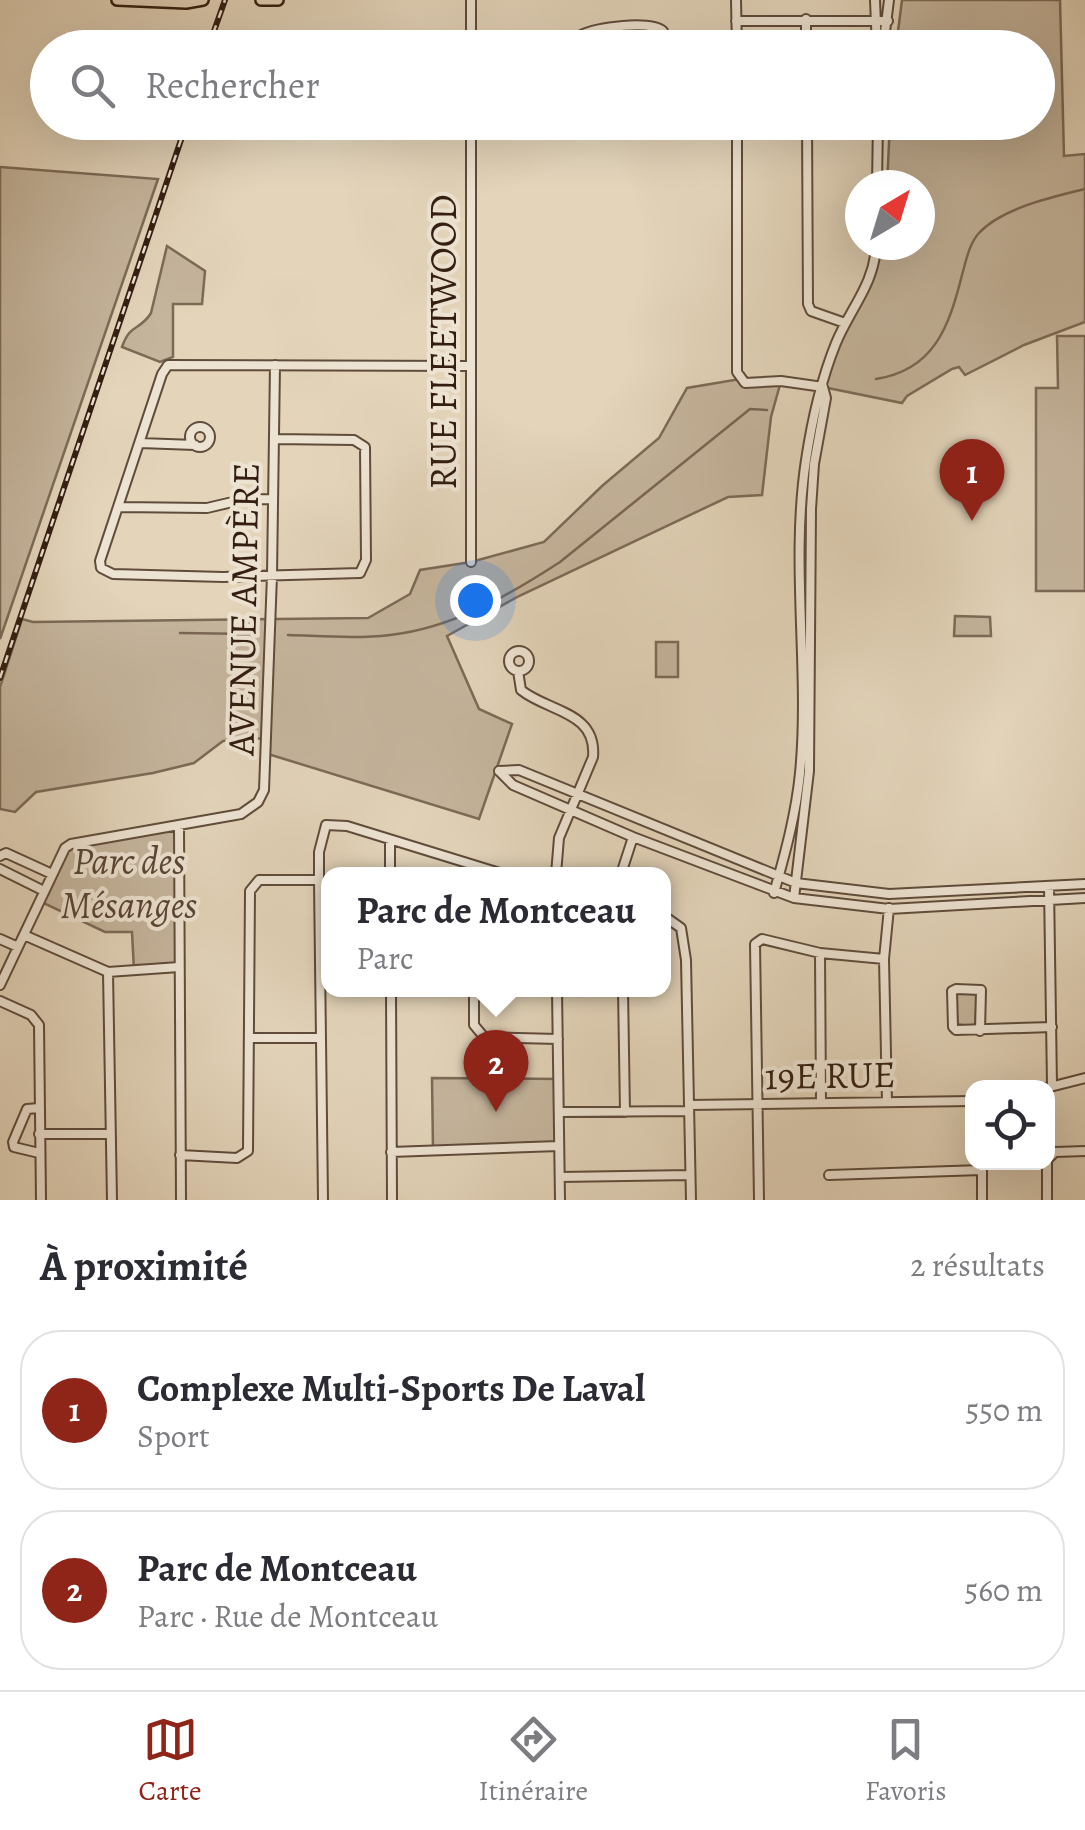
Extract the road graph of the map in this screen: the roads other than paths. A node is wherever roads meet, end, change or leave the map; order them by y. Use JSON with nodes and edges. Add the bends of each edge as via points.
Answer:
{"nodes":[{"id":1,"x":118,"y":0,"type":"edge"},
{"id":2,"x":204,"y":0,"type":"edge"},
{"id":3,"x":261,"y":0,"type":"edge"},
{"id":4,"x":278,"y":0,"type":"edge"},
{"id":5,"x":472,"y":0,"type":"edge"},
{"id":6,"x":736,"y":0,"type":"edge"},
{"id":7,"x":875,"y":0,"type":"edge"},
{"id":8,"x":889,"y":0,"type":"edge"},
{"id":9,"x":806,"y":19,"type":"junction"},
{"id":10,"x":875,"y":21,"type":"junction"},
{"id":11,"x":888,"y":21,"type":"junction"},
{"id":12,"x":736,"y":22,"type":"junction"},
{"id":13,"x":471,"y":30,"type":"edge"},
{"id":14,"x":608,"y":30,"type":"edge"},
{"id":15,"x":662,"y":30,"type":"edge"},
{"id":16,"x":736,"y":30,"type":"edge"},
{"id":17,"x":806,"y":30,"type":"edge"},
{"id":18,"x":877,"y":30,"type":"edge"},
{"id":19,"x":885,"y":30,"type":"edge"},
{"id":20,"x":471,"y":140,"type":"edge"},
{"id":21,"x":737,"y":140,"type":"edge"},
{"id":22,"x":807,"y":140,"type":"edge"},
{"id":23,"x":878,"y":140,"type":"edge"},
{"id":24,"x":877,"y":170,"type":"edge"},
{"id":25,"x":874,"y":260,"type":"edge"},
{"id":26,"x":845,"y":323,"type":"junction"},
{"id":27,"x":275,"y":365,"type":"junction"},
{"id":28,"x":470,"y":366,"type":"junction"},
{"id":29,"x":823,"y":387,"type":"junction"},
{"id":30,"x":274,"y":440,"type":"junction"},
{"id":31,"x":140,"y":443,"type":"junction"},
{"id":32,"x":194,"y":444,"type":"dead end"},
{"id":33,"x":273,"y":500,"type":"junction"},
{"id":34,"x":119,"y":506,"type":"junction"},
{"id":35,"x":470,"y":562,"type":"dead end"},
{"id":36,"x":272,"y":576,"type":"junction"},
{"id":37,"x":518,"y":671,"type":"dead end"},
{"id":38,"x":576,"y":794,"type":"junction"},
{"id":39,"x":570,"y":808,"type":"junction"},
{"id":40,"x":179,"y":828,"type":"junction"},
{"id":41,"x":633,"y":836,"type":"junction"},
{"id":42,"x":390,"y":840,"type":"junction"},
{"id":43,"x":0,"y":856,"type":"edge"},
{"id":44,"x":390,"y":867,"type":"edge"},
{"id":45,"x":480,"y":867,"type":"edge"},
{"id":46,"x":557,"y":867,"type":"edge"},
{"id":47,"x":623,"y":867,"type":"edge"},
{"id":48,"x":0,"y":869,"type":"edge"},
{"id":49,"x":52,"y":874,"type":"junction"},
{"id":50,"x":779,"y":877,"type":"junction"},
{"id":51,"x":318,"y":880,"type":"junction"},
{"id":52,"x":796,"y":883,"type":"junction"},
{"id":53,"x":1085,"y":884,"type":"edge"},
{"id":54,"x":1048,"y":887,"type":"junction"},
{"id":55,"x":44,"y":891,"type":"junction"},
{"id":56,"x":774,"y":892,"type":"junction"},
{"id":57,"x":889,"y":894,"type":"junction"},
{"id":58,"x":794,"y":898,"type":"junction"},
{"id":59,"x":1085,"y":898,"type":"edge"},
{"id":60,"x":1048,"y":901,"type":"junction"},
{"id":61,"x":888,"y":909,"type":"junction"},
{"id":62,"x":671,"y":921,"type":"edge"},
{"id":63,"x":321,"y":934,"type":"edge"},
{"id":64,"x":24,"y":935,"type":"junction"},
{"id":65,"x":0,"y":939,"type":"edge"},
{"id":66,"x":18,"y":946,"type":"junction"},
{"id":67,"x":820,"y":953,"type":"junction"},
{"id":68,"x":0,"y":959,"type":"edge"},
{"id":69,"x":884,"y":959,"type":"junction"},
{"id":70,"x":10,"y":964,"type":"junction"},
{"id":71,"x":179,"y":968,"type":"junction"},
{"id":72,"x":108,"y":972,"type":"junction"},
{"id":73,"x":0,"y":985,"type":"edge"},
{"id":74,"x":323,"y":997,"type":"edge"},
{"id":75,"x":391,"y":997,"type":"edge"},
{"id":76,"x":474,"y":997,"type":"edge"},
{"id":77,"x":557,"y":997,"type":"edge"},
{"id":78,"x":623,"y":997,"type":"edge"},
{"id":79,"x":0,"y":1001,"type":"edge"},
{"id":80,"x":1052,"y":1027,"type":"junction"},
{"id":81,"x":980,"y":1031,"type":"junction"},
{"id":82,"x":249,"y":1038,"type":"junction"},
{"id":83,"x":320,"y":1038,"type":"junction"},
{"id":84,"x":558,"y":1039,"type":"junction"},
{"id":85,"x":1085,"y":1078,"type":"edge"},
{"id":86,"x":1049,"y":1080,"type":"edge"},
{"id":87,"x":1055,"y":1085,"type":"edge"},
{"id":88,"x":965,"y":1101,"type":"edge"},
{"id":89,"x":887,"y":1102,"type":"junction"},
{"id":90,"x":822,"y":1103,"type":"junction"},
{"id":91,"x":756,"y":1104,"type":"junction"},
{"id":92,"x":39,"y":1108,"type":"junction"},
{"id":93,"x":689,"y":1108,"type":"junction"},
{"id":94,"x":559,"y":1112,"type":"junction"},
{"id":95,"x":625,"y":1112,"type":"junction"},
{"id":96,"x":39,"y":1134,"type":"junction"},
{"id":97,"x":110,"y":1134,"type":"junction"},
{"id":98,"x":560,"y":1146,"type":"junction"},
{"id":99,"x":1085,"y":1151,"type":"edge"},
{"id":100,"x":39,"y":1152,"type":"junction"},
{"id":101,"x":392,"y":1152,"type":"junction"},
{"id":102,"x":1055,"y":1152,"type":"edge"},
{"id":103,"x":180,"y":1155,"type":"junction"},
{"id":104,"x":965,"y":1167,"type":"edge"},
{"id":105,"x":982,"y":1170,"type":"edge"},
{"id":106,"x":1048,"y":1170,"type":"edge"},
{"id":107,"x":829,"y":1175,"type":"dead end"},
{"id":108,"x":690,"y":1176,"type":"junction"},
{"id":109,"x":560,"y":1177,"type":"junction"},
{"id":110,"x":41,"y":1200,"type":"edge"},
{"id":111,"x":112,"y":1200,"type":"edge"},
{"id":112,"x":181,"y":1200,"type":"edge"},
{"id":113,"x":323,"y":1200,"type":"edge"},
{"id":114,"x":392,"y":1200,"type":"edge"},
{"id":115,"x":560,"y":1200,"type":"edge"},
{"id":116,"x":691,"y":1200,"type":"edge"},
{"id":117,"x":759,"y":1200,"type":"edge"},
{"id":118,"x":982,"y":1200,"type":"edge"},
{"id":119,"x":1047,"y":1200,"type":"edge"}],
"edges":[{"from":1,"to":2,"type":"main road"},
{"from":3,"to":4,"type":"main road"},
{"from":5,"to":13,"type":"street"},
{"from":6,"to":12,"type":"street"},
{"from":7,"to":10,"type":"street"},
{"from":8,"to":11,"type":"street"},
{"from":9,"to":10,"type":"street"},
{"from":9,"to":12,"type":"street"},
{"from":9,"to":17,"type":"street"},
{"from":10,"to":11,"type":"street"},
{"from":10,"to":18,"type":"street"},
{"from":11,"to":19,"type":"street"},
{"from":12,"to":16,"type":"street"},
{"from":14,"to":15,"type":"street","via":[[636,24]]},
{"from":20,"to":28,"type":"street","name":"RUE FLEETWOOD"},
{"from":21,"to":29,"type":"street","via":[[737,372],[745,383]]},
{"from":22,"to":26,"type":"street","via":[[808,304]]},
{"from":23,"to":24,"type":"street"},
{"from":25,"to":26,"type":"street"},
{"from":26,"to":29,"type":"street"},
{"from":27,"to":28,"type":"street"},
{"from":27,"to":30,"type":"street","name":"AVENUE AMPÈRE"},
{"from":27,"to":31,"type":"street","via":[[168,365]]},
{"from":28,"to":35,"type":"street","name":"RUE FLEETWOOD"},
{"from":29,"to":50,"type":"street","via":[[803,484],[800,770]]},
{"from":29,"to":52,"type":"street","via":[[812,509],[809,771]]},
{"from":30,"to":33,"type":"street","name":"AVENUE AMPÈRE"},
{"from":30,"to":36,"type":"street","via":[[354,440],[365,447],[366,560],[356,575]]},
{"from":31,"to":32,"type":"street"},
{"from":31,"to":34,"type":"street"},
{"from":33,"to":34,"type":"street","via":[[207,508]]},
{"from":33,"to":36,"type":"street","name":"AVENUE AMPÈRE"},
{"from":34,"to":36,"type":"street","via":[[100,561],[106,572]]},
{"from":36,"to":40,"type":"street","name":"AVENUE AMPÈRE","via":[[264,790],[241,814]]},
{"from":37,"to":38,"type":"street","via":[[526,694],[589,730],[593,756]]},
{"from":38,"to":39,"type":"street"},
{"from":38,"to":39,"type":"street","via":[[519,770],[499,772],[513,785]]},
{"from":38,"to":50,"type":"street"},
{"from":39,"to":41,"type":"street"},
{"from":39,"to":46,"type":"street"},
{"from":40,"to":49,"type":"street","name":"AVENUE AMPÈRE","via":[[71,844]]},
{"from":40,"to":71,"type":"street"},
{"from":41,"to":47,"type":"street"},
{"from":41,"to":56,"type":"street"},
{"from":42,"to":44,"type":"street"},
{"from":42,"to":45,"type":"street"},
{"from":42,"to":51,"type":"street","via":[[326,824]]},
{"from":43,"to":49,"type":"street"},
{"from":48,"to":55,"type":"street"},
{"from":49,"to":55,"type":"street","name":"AVENUE AMPÈRE"},
{"from":50,"to":52,"type":"street"},
{"from":50,"to":56,"type":"street"},
{"from":51,"to":63,"type":"street"},
{"from":51,"to":82,"type":"street","via":[[259,880],[252,886]]},
{"from":52,"to":57,"type":"street"},
{"from":52,"to":58,"type":"street"},
{"from":53,"to":54,"type":"street"},
{"from":54,"to":57,"type":"street"},
{"from":54,"to":60,"type":"street"},
{"from":55,"to":64,"type":"street","name":"AVENUE AMPÈRE"},
{"from":56,"to":58,"type":"street"},
{"from":57,"to":61,"type":"street"},
{"from":58,"to":61,"type":"street"},
{"from":59,"to":60,"type":"street"},
{"from":60,"to":61,"type":"street"},
{"from":60,"to":80,"type":"street"},
{"from":61,"to":69,"type":"street"},
{"from":62,"to":93,"type":"street","via":[[681,928],[686,960]]},
{"from":64,"to":66,"type":"street","name":"AVENUE AMPÈRE"},
{"from":64,"to":72,"type":"street"},
{"from":65,"to":66,"type":"street"},
{"from":66,"to":70,"type":"street","name":"AVENUE AMPÈRE"},
{"from":67,"to":69,"type":"street"},
{"from":67,"to":90,"type":"street"},
{"from":67,"to":91,"type":"street","via":[[758,940]]},
{"from":68,"to":70,"type":"street"},
{"from":69,"to":89,"type":"street"},
{"from":70,"to":73,"type":"street","name":"AVENUE AMPÈRE"},
{"from":71,"to":72,"type":"street"},
{"from":71,"to":103,"type":"street"},
{"from":72,"to":97,"type":"street"},
{"from":74,"to":83,"type":"street"},
{"from":75,"to":101,"type":"street"},
{"from":76,"to":84,"type":"street","via":[[474,1025],[484,1037]]},
{"from":77,"to":84,"type":"street"},
{"from":78,"to":95,"type":"street"},
{"from":79,"to":92,"type":"street","via":[[31,1014],[39,1025]]},
{"from":80,"to":81,"type":"street"},
{"from":80,"to":86,"type":"street"},
{"from":81,"to":81,"type":"street","via":[[981,990],[956,989],[953,1026]]},
{"from":82,"to":83,"type":"street"},
{"from":82,"to":103,"type":"street","via":[[248,1151],[237,1158]]},
{"from":83,"to":113,"type":"street"},
{"from":84,"to":94,"type":"street"},
{"from":85,"to":87,"type":"street"},
{"from":88,"to":89,"type":"street","name":"19E RUE"},
{"from":89,"to":90,"type":"street","name":"19E RUE"},
{"from":90,"to":91,"type":"street","name":"19E RUE"},
{"from":91,"to":93,"type":"street","name":"19E RUE"},
{"from":91,"to":117,"type":"street"},
{"from":92,"to":96,"type":"street"},
{"from":92,"to":100,"type":"street","via":[[27,1109],[12,1142]]},
{"from":93,"to":95,"type":"street","name":"19E RUE"},
{"from":93,"to":108,"type":"street"},
{"from":94,"to":95,"type":"street","name":"19E RUE"},
{"from":94,"to":98,"type":"street"},
{"from":96,"to":97,"type":"street"},
{"from":96,"to":100,"type":"street"},
{"from":97,"to":111,"type":"street"},
{"from":98,"to":101,"type":"street"},
{"from":98,"to":109,"type":"street"},
{"from":99,"to":102,"type":"street"},
{"from":100,"to":110,"type":"street"},
{"from":101,"to":114,"type":"street"},
{"from":103,"to":112,"type":"street"},
{"from":104,"to":107,"type":"street"},
{"from":105,"to":118,"type":"street"},
{"from":106,"to":119,"type":"street"},
{"from":108,"to":109,"type":"street"},
{"from":108,"to":116,"type":"street"},
{"from":109,"to":115,"type":"street"}]}
